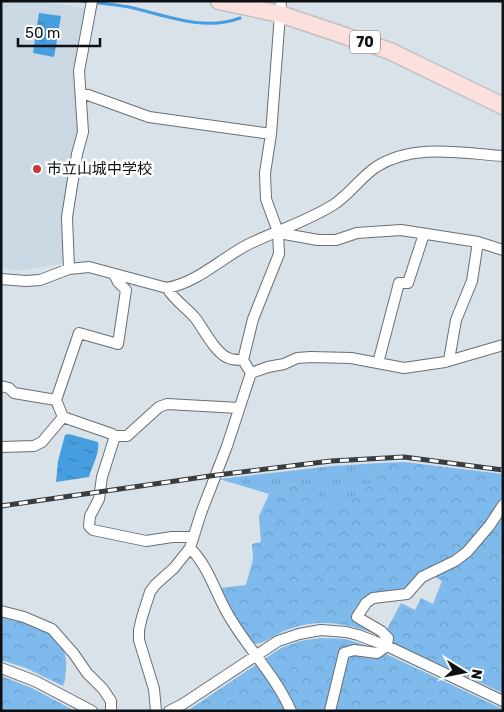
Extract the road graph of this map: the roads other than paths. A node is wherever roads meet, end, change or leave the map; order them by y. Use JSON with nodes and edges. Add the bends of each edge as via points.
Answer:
{"nodes":[{"id":1,"x":219,"y":1,"type":"edge"},
{"id":2,"x":91,"y":5,"type":"edge"},
{"id":3,"x":280,"y":8,"type":"edge"},
{"id":4,"x":81,"y":94,"type":"junction"},
{"id":5,"x":503,"y":106,"type":"edge"},
{"id":6,"x":270,"y":134,"type":"junction"},
{"id":7,"x":503,"y":156,"type":"edge"},
{"id":8,"x":278,"y":232,"type":"junction"},
{"id":9,"x":424,"y":234,"type":"junction"},
{"id":10,"x":478,"y":242,"type":"junction"},
{"id":11,"x":503,"y":250,"type":"edge"},
{"id":12,"x":69,"y":269,"type":"junction"},
{"id":13,"x":114,"y":274,"type":"junction"},
{"id":14,"x":1,"y":279,"type":"edge"},
{"id":15,"x":167,"y":288,"type":"junction"},
{"id":16,"x":503,"y":345,"type":"edge"},
{"id":17,"x":243,"y":360,"type":"junction"},
{"id":18,"x":449,"y":360,"type":"junction"},
{"id":19,"x":378,"y":363,"type":"junction"},
{"id":20,"x":250,"y":373,"type":"junction"},
{"id":21,"x":1,"y":386,"type":"edge"},
{"id":22,"x":56,"y":400,"type":"junction"},
{"id":23,"x":239,"y":408,"type":"junction"},
{"id":24,"x":63,"y":417,"type":"junction"},
{"id":25,"x":115,"y":436,"type":"junction"},
{"id":26,"x":1,"y":447,"type":"edge"},
{"id":27,"x":503,"y":505,"type":"edge"},
{"id":28,"x":193,"y":536,"type":"junction"},
{"id":29,"x":190,"y":548,"type":"junction"},
{"id":30,"x":1,"y":611,"type":"edge"},
{"id":31,"x":387,"y":646,"type":"junction"},
{"id":32,"x":256,"y":656,"type":"junction"},
{"id":33,"x":1,"y":668,"type":"edge"},
{"id":34,"x":503,"y":700,"type":"edge"},
{"id":35,"x":92,"y":711,"type":"edge"},
{"id":36,"x":111,"y":711,"type":"edge"},
{"id":37,"x":156,"y":711,"type":"edge"},
{"id":38,"x":170,"y":711,"type":"edge"},
{"id":39,"x":291,"y":711,"type":"edge"},
{"id":40,"x":330,"y":711,"type":"edge"}],
"edges":[{"from":1,"to":3,"type":"main road","number":"70"},
{"from":2,"to":4,"type":"street","via":[[79,71]]},
{"from":3,"to":5,"type":"main road","number":"70","via":[[390,51]]},
{"from":3,"to":6,"type":"street"},
{"from":4,"to":6,"type":"street","via":[[149,117]]},
{"from":4,"to":12,"type":"street","via":[[83,132],[67,217]]},
{"from":6,"to":8,"type":"street","via":[[264,173],[266,200]]},
{"from":7,"to":8,"type":"street","via":[[421,152],[396,157],[376,168],[334,204]]},
{"from":8,"to":9,"type":"street","via":[[318,240],[336,240],[372,231],[401,230]]},
{"from":8,"to":15,"type":"street","via":[[247,246],[191,281]]},
{"from":8,"to":17,"type":"street","via":[[279,254],[253,319]]},
{"from":9,"to":10,"type":"street"},
{"from":9,"to":19,"type":"street","via":[[408,283],[399,283]]},
{"from":10,"to":11,"type":"street"},
{"from":10,"to":18,"type":"street","via":[[472,281],[456,320]]},
{"from":12,"to":13,"type":"street","via":[[89,267]]},
{"from":12,"to":14,"type":"street","via":[[40,280]]},
{"from":13,"to":15,"type":"street"},
{"from":13,"to":22,"type":"street","via":[[126,290],[118,344],[79,333]]},
{"from":15,"to":17,"type":"street","via":[[225,356],[231,360]]},
{"from":16,"to":18,"type":"street"},
{"from":17,"to":20,"type":"street"},
{"from":18,"to":19,"type":"street","via":[[404,368]]},
{"from":19,"to":20,"type":"street","via":[[311,356]]},
{"from":20,"to":23,"type":"street"},
{"from":21,"to":22,"type":"street","via":[[14,393]]},
{"from":22,"to":24,"type":"street"},
{"from":23,"to":25,"type":"street","via":[[167,404],[159,407],[127,436]]},
{"from":23,"to":28,"type":"street"},
{"from":24,"to":25,"type":"street"},
{"from":24,"to":26,"type":"street","via":[[42,442],[34,446]]},
{"from":25,"to":28,"type":"street","via":[[89,526],[93,530],[146,542],[172,536]]},
{"from":27,"to":31,"type":"street","via":[[474,545],[455,561],[422,577],[407,594],[366,602],[357,618],[388,638]]},
{"from":28,"to":29,"type":"street"},
{"from":29,"to":32,"type":"street","via":[[205,566],[231,620]]},
{"from":29,"to":37,"type":"street","via":[[150,592],[139,630],[154,689]]},
{"from":30,"to":36,"type":"street","via":[[52,629],[103,689],[111,701]]},
{"from":31,"to":32,"type":"street","via":[[346,632],[321,630],[288,637]]},
{"from":31,"to":34,"type":"street"},
{"from":31,"to":40,"type":"street","via":[[377,653],[354,650],[344,653]]},
{"from":32,"to":38,"type":"street"},
{"from":32,"to":39,"type":"street","via":[[278,684]]},
{"from":33,"to":35,"type":"street","via":[[35,681]]}]}
